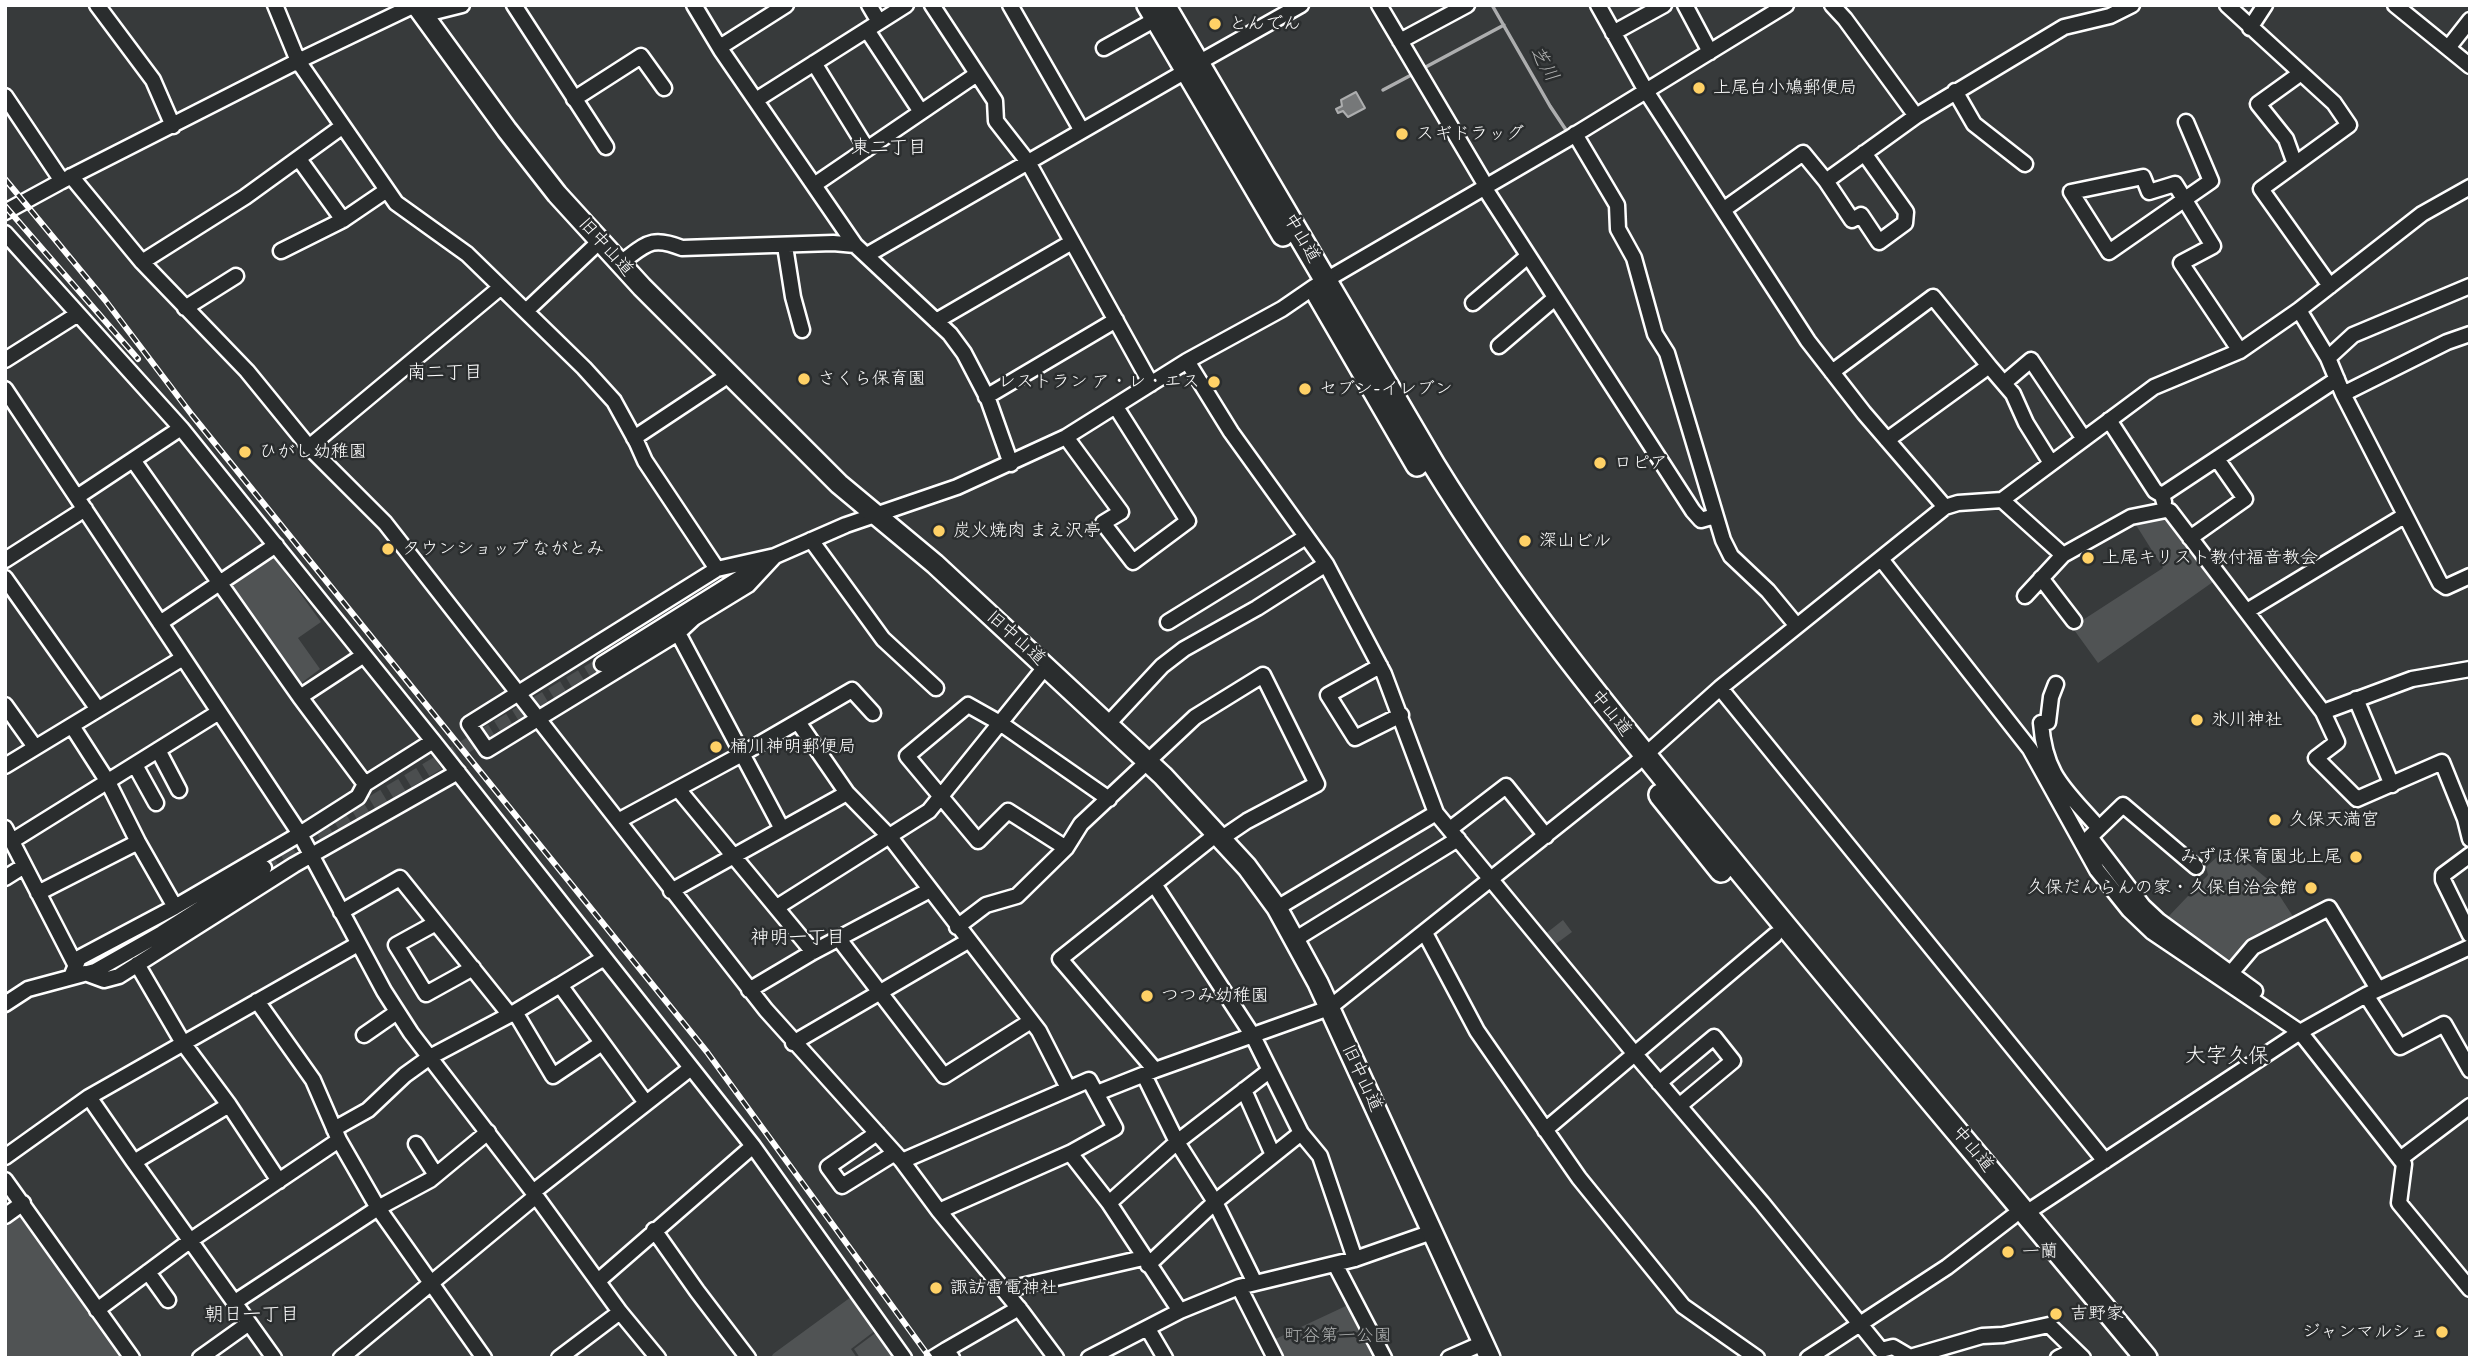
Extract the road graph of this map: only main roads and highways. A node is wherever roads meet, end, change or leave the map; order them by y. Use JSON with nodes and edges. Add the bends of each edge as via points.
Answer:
{"nodes":[{"id":1,"x":418,"y":9,"type":"edge"},
{"id":2,"x":1156,"y":10,"type":"edge"},
{"id":3,"x":1640,"y":759,"type":"junction"},
{"id":4,"x":2019,"y":1215,"type":"junction"},
{"id":5,"x":1486,"y":1350,"type":"edge"},
{"id":6,"x":2129,"y":1358,"type":"edge"},
{"id":7,"x":2146,"y":1358,"type":"edge"}],
"edges":[{"from":1,"to":5,"type":"main road","name":"旧中山道","via":[[557,194],[620,263],[839,484],[1046,666],[1220,835],[1277,908],[1294,940]]},
{"from":2,"to":3,"type":"highway","name":"中山道","via":[[1321,284],[1422,473],[1482,566],[1540,648]]},
{"from":3,"to":4,"type":"highway","name":"中山道","via":[[1813,960]]},
{"from":3,"to":4,"type":"highway","name":"中山道","via":[[1775,935]]},
{"from":4,"to":6,"type":"highway","name":"中山道"},
{"from":4,"to":7,"type":"highway","name":"中山道"}]}
